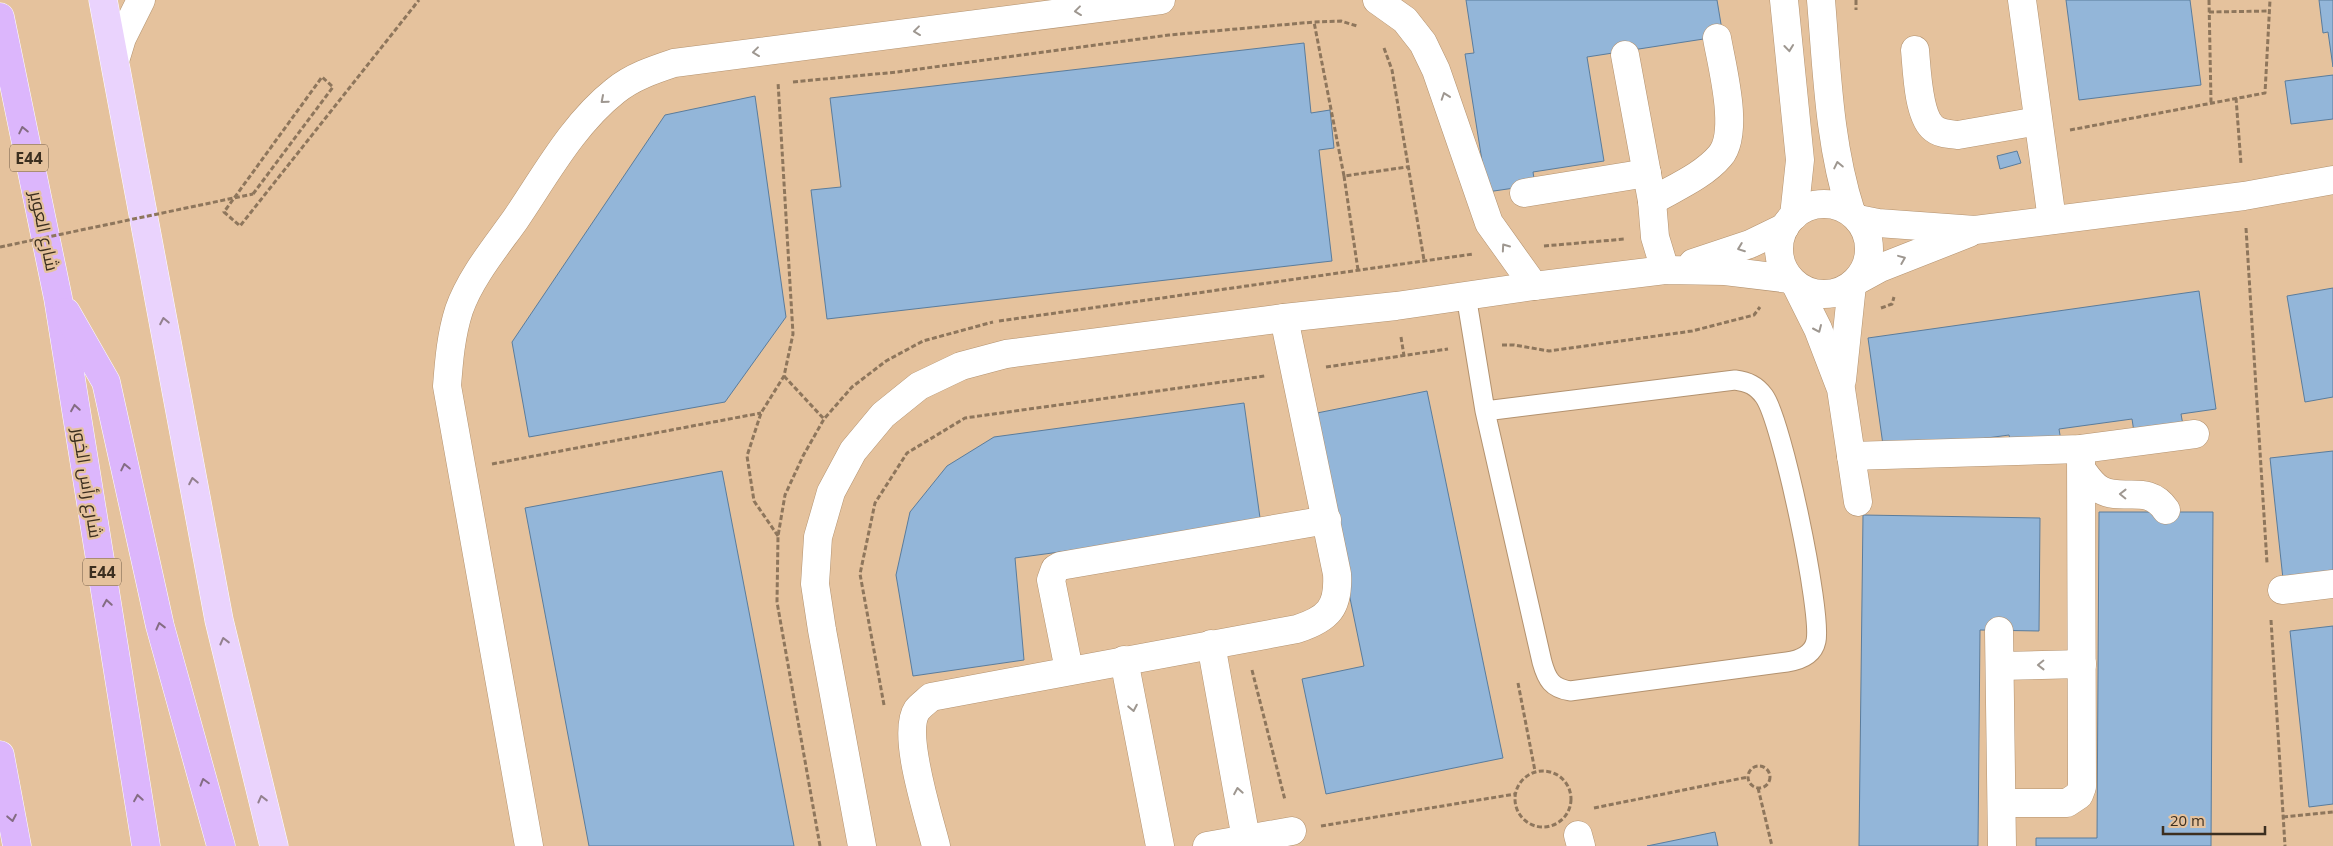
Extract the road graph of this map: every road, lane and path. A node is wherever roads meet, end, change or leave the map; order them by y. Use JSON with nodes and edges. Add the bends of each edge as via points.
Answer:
{"nodes":[{"id":1,"x":103,"y":0,"type":"edge"},
{"id":2,"x":142,"y":0,"type":"edge"},
{"id":3,"x":419,"y":0,"type":"edge"},
{"id":4,"x":1162,"y":0,"type":"edge"},
{"id":5,"x":1377,"y":0,"type":"edge"},
{"id":6,"x":1784,"y":0,"type":"edge"},
{"id":7,"x":1821,"y":0,"type":"edge"},
{"id":8,"x":2022,"y":0,"type":"edge"},
{"id":9,"x":2209,"y":0,"type":"edge"},
{"id":10,"x":2270,"y":0,"type":"edge"},
{"id":11,"x":2209,"y":12,"type":"junction"},
{"id":12,"x":2269,"y":12,"type":"junction"},
{"id":13,"x":0,"y":17,"type":"edge"},
{"id":14,"x":1314,"y":22,"type":"junction"},
{"id":15,"x":1366,"y":28,"type":"dead end"},
{"id":16,"x":1717,"y":38,"type":"dead end"},
{"id":17,"x":1383,"y":45,"type":"dead end"},
{"id":18,"x":776,"y":49,"type":"junction"},
{"id":19,"x":1915,"y":50,"type":"dead end"},
{"id":20,"x":1625,"y":55,"type":"dead end"},
{"id":21,"x":115,"y":61,"type":"junction"},
{"id":22,"x":778,"y":84,"type":"junction"},
{"id":23,"x":768,"y":85,"type":"dead end"},
{"id":24,"x":2236,"y":98,"type":"junction"},
{"id":25,"x":2211,"y":102,"type":"junction"},
{"id":26,"x":2039,"y":128,"type":"junction"},
{"id":27,"x":1407,"y":167,"type":"junction"},
{"id":28,"x":1647,"y":173,"type":"junction"},
{"id":29,"x":1344,"y":176,"type":"junction"},
{"id":30,"x":2333,"y":180,"type":"edge"},
{"id":31,"x":1524,"y":192,"type":"dead end"},
{"id":32,"x":2244,"y":196,"type":"junction"},
{"id":33,"x":1652,"y":201,"type":"junction"},
{"id":34,"x":1854,"y":216,"type":"junction"},
{"id":35,"x":2052,"y":220,"type":"junction"},
{"id":36,"x":1790,"y":221,"type":"junction"},
{"id":37,"x":1975,"y":230,"type":"junction"},
{"id":38,"x":1655,"y":236,"type":"junction"},
{"id":39,"x":0,"y":247,"type":"edge"},
{"id":40,"x":1506,"y":249,"type":"junction"},
{"id":41,"x":1424,"y":260,"type":"junction"},
{"id":42,"x":1358,"y":270,"type":"junction"},
{"id":43,"x":1665,"y":270,"type":"junction"},
{"id":44,"x":1793,"y":282,"type":"junction"},
{"id":45,"x":1855,"y":283,"type":"junction"},
{"id":46,"x":1534,"y":286,"type":"junction"},
{"id":47,"x":1466,"y":295,"type":"junction"},
{"id":48,"x":58,"y":298,"type":"junction"},
{"id":49,"x":1764,"y":302,"type":"dead end"},
{"id":50,"x":1284,"y":318,"type":"junction"},
{"id":51,"x":1475,"y":346,"type":"junction"},
{"id":52,"x":1295,"y":371,"type":"junction"},
{"id":53,"x":784,"y":376,"type":"junction"},
{"id":54,"x":1841,"y":389,"type":"junction"},
{"id":55,"x":1485,"y":411,"type":"junction"},
{"id":56,"x":761,"y":413,"type":"junction"},
{"id":57,"x":824,"y":419,"type":"junction"},
{"id":58,"x":2195,"y":434,"type":"dead end"},
{"id":59,"x":1851,"y":456,"type":"junction"},
{"id":60,"x":2082,"y":460,"type":"junction"},
{"id":61,"x":461,"y":470,"type":"junction"},
{"id":62,"x":1858,"y":502,"type":"dead end"},
{"id":63,"x":2166,"y":510,"type":"dead end"},
{"id":64,"x":1327,"y":520,"type":"junction"},
{"id":65,"x":778,"y":536,"type":"junction"},
{"id":66,"x":2333,"y":584,"type":"edge"},
{"id":67,"x":2273,"y":590,"type":"junction"},
{"id":68,"x":2000,"y":631,"type":"dead end"},
{"id":69,"x":1244,"y":638,"type":"junction"},
{"id":70,"x":1211,"y":644,"type":"junction"},
{"id":71,"x":1124,"y":660,"type":"junction"},
{"id":72,"x":2082,"y":664,"type":"junction"},
{"id":73,"x":2000,"y":666,"type":"junction"},
{"id":74,"x":1069,"y":670,"type":"junction"},
{"id":75,"x":884,"y":710,"type":"dead end"},
{"id":76,"x":0,"y":755,"type":"edge"},
{"id":77,"x":1748,"y":777,"type":"junction"},
{"id":78,"x":1758,"y":788,"type":"junction"},
{"id":79,"x":1515,"y":794,"type":"junction"},
{"id":80,"x":2002,"y":803,"type":"junction"},
{"id":81,"x":1594,"y":808,"type":"dead end"},
{"id":82,"x":2333,"y":812,"type":"edge"},
{"id":83,"x":2283,"y":817,"type":"junction"},
{"id":84,"x":1575,"y":826,"type":"edge"},
{"id":85,"x":1292,"y":831,"type":"junction"},
{"id":86,"x":1246,"y":839,"type":"junction"},
{"id":87,"x":17,"y":846,"type":"edge"},
{"id":88,"x":146,"y":846,"type":"edge"},
{"id":89,"x":221,"y":846,"type":"edge"},
{"id":90,"x":274,"y":846,"type":"edge"},
{"id":91,"x":530,"y":846,"type":"edge"},
{"id":92,"x":820,"y":846,"type":"edge"},
{"id":93,"x":862,"y":846,"type":"edge"},
{"id":94,"x":936,"y":846,"type":"edge"},
{"id":95,"x":1160,"y":846,"type":"edge"},
{"id":96,"x":1207,"y":846,"type":"edge"},
{"id":97,"x":1772,"y":846,"type":"edge"},
{"id":98,"x":2002,"y":846,"type":"edge"},
{"id":99,"x":2285,"y":846,"type":"edge"}],
"edges":[{"from":1,"to":21,"type":"main road"},
{"from":2,"to":21,"type":"street","via":[[122,38]]},
{"from":3,"to":39,"type":"path","bridge":true,"via":[[240,226],[224,212],[322,77],[333,87],[253,194]]},
{"from":4,"to":18,"type":"street","one_way":true},
{"from":40,"to":5,"type":"street","one_way":true,"via":[[1489,223],[1436,70],[1423,43],[1405,20]]},
{"from":6,"to":36,"type":"street","one_way":true,"via":[[1800,160]]},
{"from":34,"to":7,"type":"street","one_way":true,"via":[[1839,171],[1833,136]]},
{"from":8,"to":26,"type":"street"},
{"from":9,"to":11,"type":"path"},
{"from":10,"to":12,"type":"path"},
{"from":11,"to":12,"type":"path"},
{"from":11,"to":25,"type":"path"},
{"from":12,"to":24,"type":"path","via":[[2266,92]]},
{"from":48,"to":13,"type":"highway","name":"شارع العوير","number":"E44","one_way":true},
{"from":14,"to":15,"type":"path","via":[[1341,20]]},
{"from":14,"to":22,"type":"path","via":[[1169,35],[897,72]]},
{"from":14,"to":29,"type":"path"},
{"from":16,"to":33,"type":"street","via":[[1729,120],[1728,139],[1721,155],[1707,167]]},
{"from":17,"to":27,"type":"path","via":[[1392,70]]},
{"from":18,"to":22,"type":"path"},
{"from":18,"to":61,"type":"street","one_way":true,"via":[[674,63],[644,73],[616,90],[593,110],[573,135],[477,274],[459,309],[449,346],[447,386]]},
{"from":19,"to":26,"type":"street","via":[[1925,117],[1933,128],[1945,134],[1958,135]]},
{"from":20,"to":28,"type":"street"},
{"from":90,"to":21,"type":"main road","one_way":true,"via":[[219,620]]},
{"from":22,"to":23,"type":"path"},
{"from":22,"to":53,"type":"path","via":[[794,334]]},
{"from":24,"to":25,"type":"path"},
{"from":24,"to":32,"type":"path"},
{"from":25,"to":26,"type":"path"},
{"from":26,"to":35,"type":"street"},
{"from":27,"to":29,"type":"path"},
{"from":27,"to":41,"type":"path"},
{"from":28,"to":31,"type":"street"},
{"from":28,"to":33,"type":"street"},
{"from":29,"to":42,"type":"path"},
{"from":30,"to":32,"type":"street"},
{"from":32,"to":35,"type":"street"},
{"from":32,"to":67,"type":"path"},
{"from":33,"to":38,"type":"street"},
{"from":34,"to":36,"type":"street","via":[[1837,206],[1821,204],[1807,207]]},
{"from":34,"to":37,"type":"street","via":[[1878,223]]},
{"from":34,"to":45,"type":"street","via":[[1866,233],[1869,249],[1866,266]]},
{"from":35,"to":37,"type":"street"},
{"from":36,"to":43,"type":"street","one_way":true,"via":[[1750,244],[1722,255]]},
{"from":36,"to":44,"type":"street","via":[[1779,244],[1781,262]]},
{"from":45,"to":37,"type":"street","one_way":true,"via":[[1880,268]]},
{"from":38,"to":40,"type":"path"},
{"from":38,"to":43,"type":"street"},
{"from":40,"to":41,"type":"path"},
{"from":40,"to":46,"type":"street"},
{"from":41,"to":42,"type":"path"},
{"from":42,"to":57,"type":"path","via":[[1006,319],[964,329],[923,341],[886,361],[852,387]]},
{"from":43,"to":44,"type":"street","via":[[1725,271]]},
{"from":43,"to":46,"type":"street"},
{"from":44,"to":45,"type":"street","via":[[1814,294],[1834,294]]},
{"from":44,"to":54,"type":"street","one_way":true,"via":[[1818,329]]},
{"from":45,"to":54,"type":"street"},
{"from":46,"to":47,"type":"street"},
{"from":47,"to":50,"type":"street"},
{"from":47,"to":51,"type":"lane"},
{"from":88,"to":48,"type":"highway","name":"شارع رأس الخور","number":"E44","one_way":true},
{"from":89,"to":48,"type":"highway","one_way":true,"via":[[160,626],[106,382]]},
{"from":49,"to":51,"type":"path","via":[[1754,315],[1692,331],[1549,351],[1514,345]]},
{"from":50,"to":52,"type":"street"},
{"from":50,"to":93,"type":"street","via":[[1006,354],[961,366],[919,386],[883,415],[853,451],[831,492],[818,537],[816,584]]},
{"from":51,"to":52,"type":"path"},
{"from":51,"to":55,"type":"lane"},
{"from":52,"to":64,"type":"street"},
{"from":52,"to":75,"type":"path","via":[[965,418],[907,453],[874,503],[860,574]]},
{"from":53,"to":56,"type":"path"},
{"from":53,"to":57,"type":"path"},
{"from":54,"to":59,"type":"street"},
{"from":55,"to":55,"type":"lane","via":[[1542,662],[1551,684],[1570,691],[1787,662],[1799,660],[1809,653],[1816,643],[1817,630],[1793,489],[1770,409],[1756,386],[1735,380]]},
{"from":56,"to":61,"type":"path"},
{"from":56,"to":65,"type":"path","via":[[747,456],[754,501]]},
{"from":57,"to":65,"type":"path","via":[[785,495]]},
{"from":58,"to":60,"type":"street"},
{"from":59,"to":60,"type":"street"},
{"from":59,"to":62,"type":"street"},
{"from":63,"to":60,"type":"street","one_way":true,"via":[[2159,501],[2148,496],[2109,493],[2099,489]]},
{"from":60,"to":72,"type":"street"},
{"from":61,"to":91,"type":"street"},
{"from":64,"to":69,"type":"street","via":[[1338,593],[1330,611],[1316,623],[1297,630]]},
{"from":64,"to":74,"type":"street","via":[[1060,566],[1050,580]]},
{"from":65,"to":92,"type":"path","via":[[777,602]]},
{"from":66,"to":67,"type":"street"},
{"from":67,"to":83,"type":"path"},
{"from":68,"to":73,"type":"street"},
{"from":69,"to":70,"type":"street"},
{"from":69,"to":85,"type":"path"},
{"from":70,"to":71,"type":"street"},
{"from":86,"to":70,"type":"street","one_way":true},
{"from":71,"to":74,"type":"street"},
{"from":71,"to":95,"type":"street","one_way":true},
{"from":72,"to":73,"type":"street","one_way":true},
{"from":72,"to":80,"type":"street","via":[[2082,787],[2079,794],[2060,804]]},
{"from":73,"to":80,"type":"street"},
{"from":74,"to":94,"type":"street","via":[[931,697],[917,711],[912,730],[913,751]]},
{"from":76,"to":87,"type":"highway","one_way":true},
{"from":77,"to":78,"type":"path","via":[[1749,782]]},
{"from":77,"to":78,"type":"path","via":[[1756,766],[1768,770],[1769,783]]},
{"from":77,"to":81,"type":"path"},
{"from":78,"to":97,"type":"path"},
{"from":79,"to":84,"type":"path","via":[[1518,812],[1532,825],[1542,827],[1560,821]]},
{"from":79,"to":84,"type":"path","via":[[1518,784],[1535,771],[1546,770],[1556,774],[1565,781],[1570,792]]},
{"from":79,"to":85,"type":"path"},
{"from":80,"to":98,"type":"street"},
{"from":82,"to":83,"type":"path"},
{"from":83,"to":99,"type":"path"},
{"from":85,"to":86,"type":"street"},
{"from":86,"to":96,"type":"street"}]}
